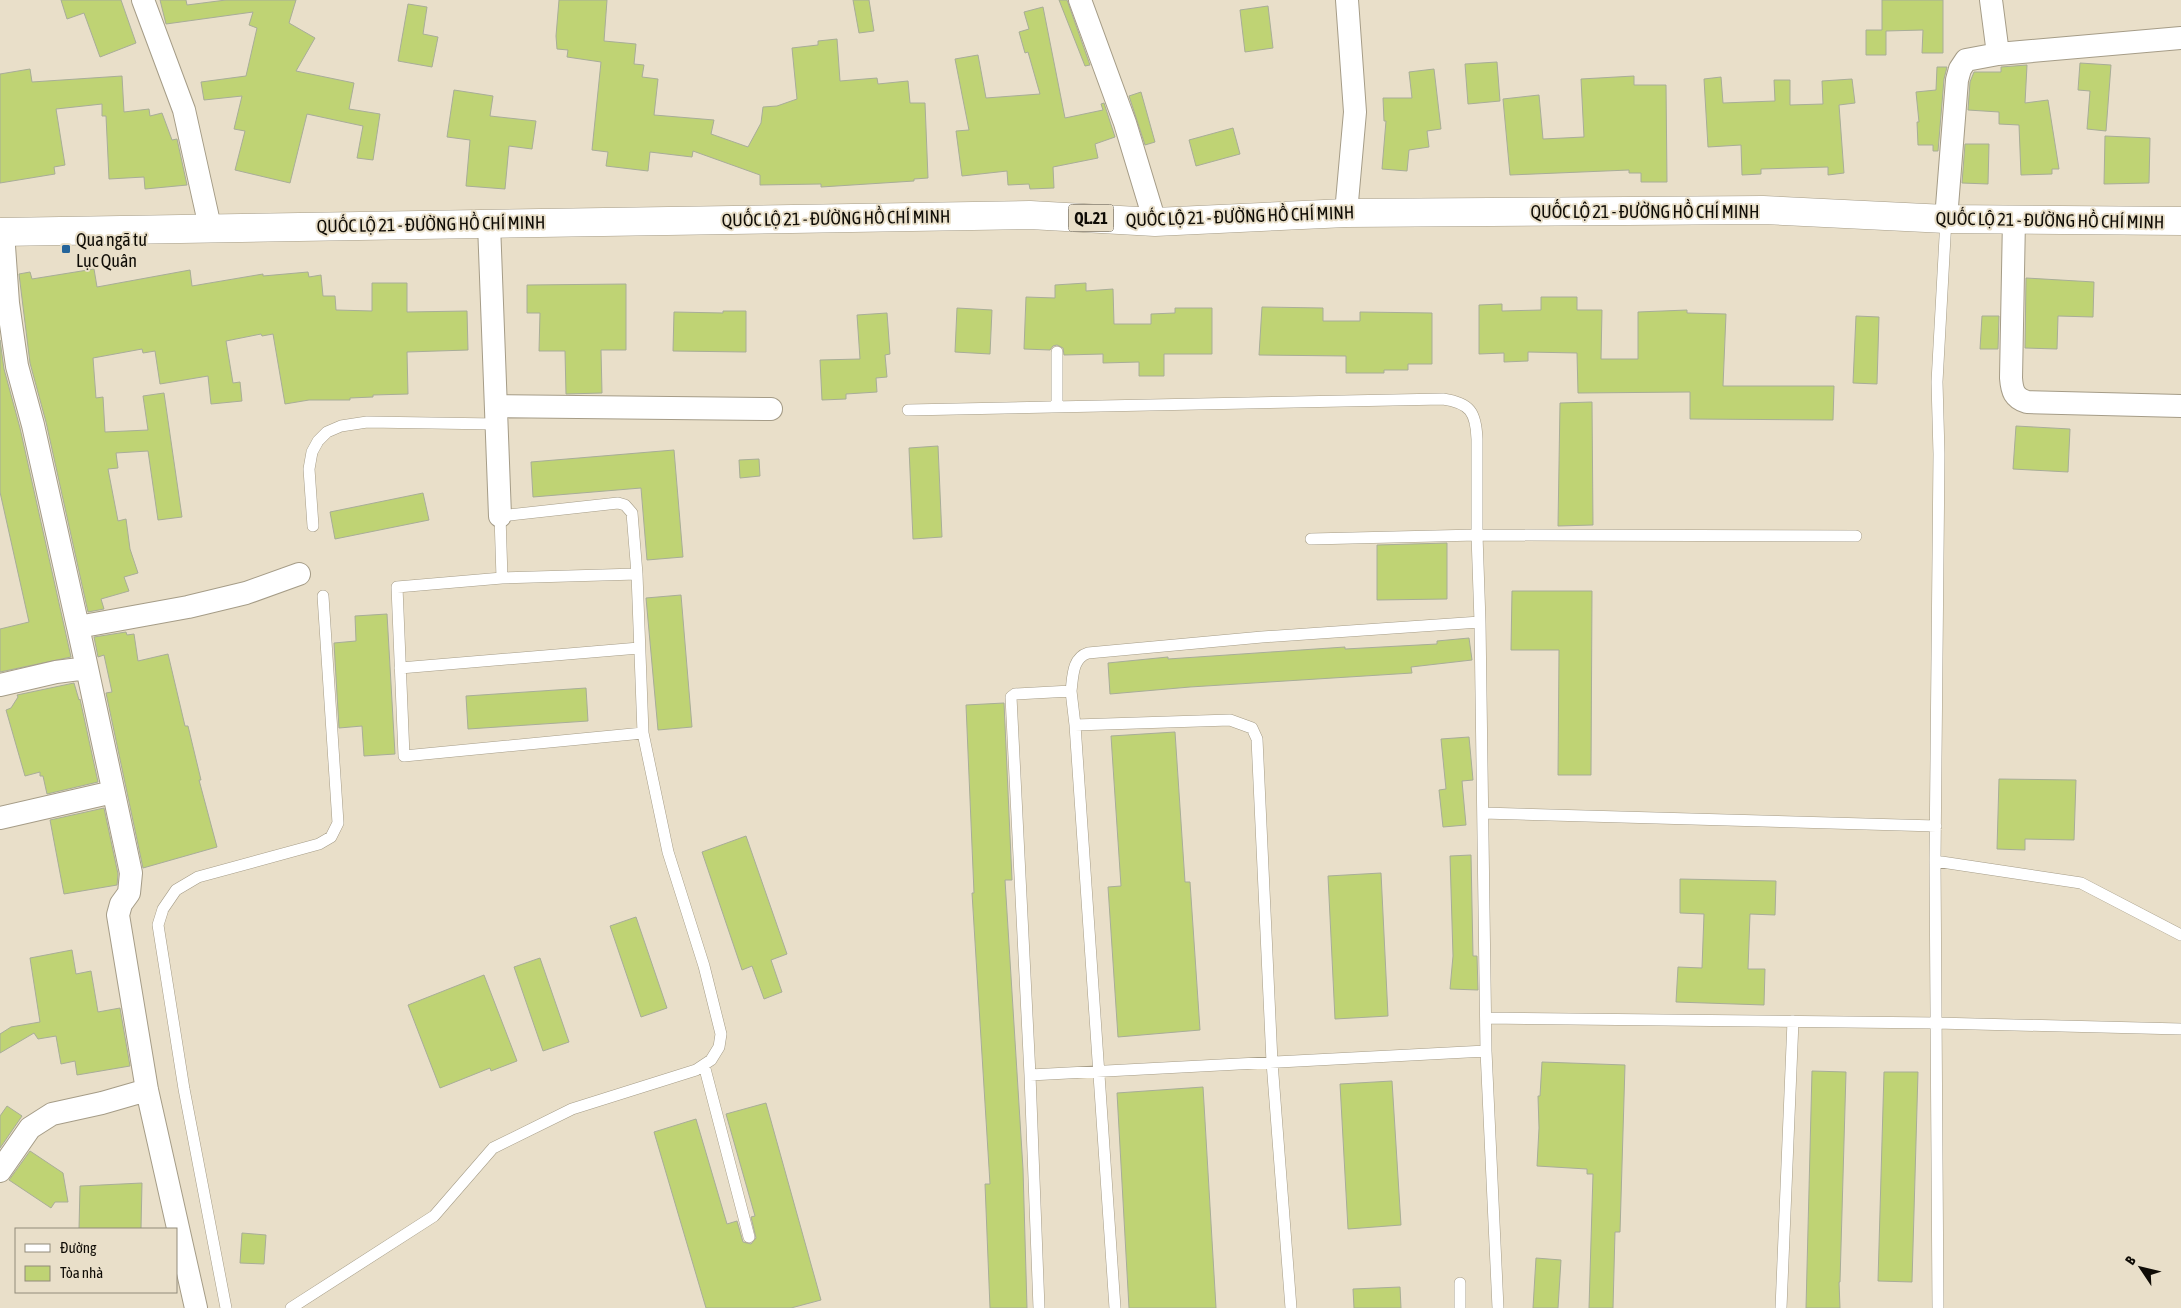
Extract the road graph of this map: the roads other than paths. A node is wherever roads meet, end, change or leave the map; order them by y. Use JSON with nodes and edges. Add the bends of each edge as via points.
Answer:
{"nodes":[{"id":1,"x":143,"y":0,"type":"edge"},
{"id":2,"x":1080,"y":0,"type":"edge"},
{"id":3,"x":1347,"y":0,"type":"edge"},
{"id":4,"x":1992,"y":0,"type":"edge"},
{"id":5,"x":2181,"y":38,"type":"edge"},
{"id":6,"x":1998,"y":54,"type":"junction"},
{"id":7,"x":1346,"y":213,"type":"junction"},
{"id":8,"x":1946,"y":219,"type":"junction"},
{"id":9,"x":2014,"y":219,"type":"junction"},
{"id":10,"x":2181,"y":221,"type":"edge"},
{"id":11,"x":1155,"y":222,"type":"junction"},
{"id":12,"x":489,"y":224,"type":"junction"},
{"id":13,"x":210,"y":227,"type":"junction"},
{"id":14,"x":2,"y":232,"type":"edge"},
{"id":15,"x":1057,"y":352,"type":"dead end"},
{"id":16,"x":2181,"y":406,"type":"edge"},
{"id":17,"x":1057,"y":407,"type":"junction"},
{"id":18,"x":771,"y":409,"type":"dead end"},
{"id":19,"x":908,"y":410,"type":"dead end"},
{"id":20,"x":496,"y":415,"type":"junction"},
{"id":21,"x":500,"y":516,"type":"junction"},
{"id":22,"x":313,"y":526,"type":"dead end"},
{"id":23,"x":1477,"y":536,"type":"junction"},
{"id":24,"x":1856,"y":536,"type":"dead end"},
{"id":25,"x":1312,"y":539,"type":"dead end"},
{"id":26,"x":299,"y":574,"type":"dead end"},
{"id":27,"x":636,"y":574,"type":"junction"},
{"id":28,"x":502,"y":578,"type":"junction"},
{"id":29,"x":323,"y":596,"type":"dead end"},
{"id":30,"x":1480,"y":622,"type":"junction"},
{"id":31,"x":78,"y":627,"type":"junction"},
{"id":32,"x":639,"y":648,"type":"junction"},
{"id":33,"x":87,"y":668,"type":"junction"},
{"id":34,"x":400,"y":668,"type":"junction"},
{"id":35,"x":0,"y":685,"type":"edge"},
{"id":36,"x":1071,"y":691,"type":"junction"},
{"id":37,"x":1075,"y":725,"type":"junction"},
{"id":38,"x":643,"y":733,"type":"junction"},
{"id":39,"x":113,"y":792,"type":"junction"},
{"id":40,"x":1483,"y":813,"type":"junction"},
{"id":41,"x":0,"y":818,"type":"edge"},
{"id":42,"x":1936,"y":826,"type":"junction"},
{"id":43,"x":1935,"y":861,"type":"junction"},
{"id":44,"x":2181,"y":935,"type":"edge"},
{"id":45,"x":1486,"y":1018,"type":"junction"},
{"id":46,"x":1793,"y":1021,"type":"junction"},
{"id":47,"x":1936,"y":1022,"type":"junction"},
{"id":48,"x":2181,"y":1029,"type":"edge"},
{"id":49,"x":1486,"y":1051,"type":"junction"},
{"id":50,"x":1272,"y":1062,"type":"junction"},
{"id":51,"x":704,"y":1064,"type":"junction"},
{"id":52,"x":1100,"y":1070,"type":"junction"},
{"id":53,"x":1030,"y":1074,"type":"junction"},
{"id":54,"x":147,"y":1090,"type":"junction"},
{"id":55,"x":0,"y":1171,"type":"edge"},
{"id":56,"x":749,"y":1238,"type":"dead end"},
{"id":57,"x":1460,"y":1283,"type":"dead end"},
{"id":58,"x":196,"y":1308,"type":"edge"},
{"id":59,"x":226,"y":1308,"type":"edge"},
{"id":60,"x":290,"y":1308,"type":"edge"},
{"id":61,"x":1039,"y":1308,"type":"edge"},
{"id":62,"x":1115,"y":1308,"type":"edge"},
{"id":63,"x":1291,"y":1308,"type":"edge"},
{"id":64,"x":1460,"y":1308,"type":"edge"},
{"id":65,"x":1498,"y":1308,"type":"edge"},
{"id":66,"x":1781,"y":1308,"type":"edge"},
{"id":67,"x":1938,"y":1308,"type":"edge"}],
"edges":[{"from":1,"to":13,"type":"street","via":[[184,110]]},
{"from":2,"to":11,"type":"street","via":[[1126,123]]},
{"from":3,"to":7,"type":"street","via":[[1355,112]]},
{"from":4,"to":6,"type":"street"},
{"from":5,"to":6,"type":"street"},
{"from":6,"to":8,"type":"street","via":[[1968,58],[1960,69],[1954,103]]},
{"from":7,"to":8,"type":"highway","name":"QUỐC LỘ 21 - ĐƯỜNG HỒ CHÍ MINH","number":"QL.21","via":[[1763,210]]},
{"from":7,"to":11,"type":"highway","name":"QUỐC LỘ 21 - ĐƯỜNG HỒ CHÍ MINH","number":"QL.21"},
{"from":8,"to":9,"type":"highway","name":"QUỐC LỘ 21 - ĐƯỜNG HỒ CHÍ MINH","number":"QL.21"},
{"from":8,"to":42,"type":"lane","via":[[1937,382]]},
{"from":9,"to":10,"type":"highway","name":"QUỐC LỘ 21 - ĐƯỜNG HỒ CHÍ MINH","number":"QL.21"},
{"from":9,"to":16,"type":"street","via":[[2011,389],[2015,396],[2027,402]]},
{"from":11,"to":12,"type":"highway","name":"QUỐC LỘ 21 - ĐƯỜNG HỒ CHÍ MINH","number":"QL.21","via":[[1030,214]]},
{"from":12,"to":13,"type":"highway","name":"QUỐC LỘ 21 - ĐƯỜNG HỒ CHÍ MINH","number":"QL.21"},
{"from":12,"to":20,"type":"street"},
{"from":13,"to":14,"type":"highway","name":"QUỐC LỘ 21 - ĐƯỜNG HỒ CHÍ MINH","number":"QL.21"},
{"from":14,"to":31,"type":"street","via":[[17,366]]},
{"from":15,"to":17,"type":"lane"},
{"from":17,"to":19,"type":"lane"},
{"from":17,"to":23,"type":"lane","via":[[1458,401],[1467,406],[1476,423]]},
{"from":18,"to":20,"type":"street"},
{"from":20,"to":21,"type":"street"},
{"from":20,"to":22,"type":"lane","via":[[367,422],[340,426],[328,432],[312,452],[309,469]]},
{"from":21,"to":27,"type":"lane","via":[[618,503],[625,505],[632,513]]},
{"from":21,"to":28,"type":"lane"},
{"from":23,"to":24,"type":"lane"},
{"from":23,"to":25,"type":"lane"},
{"from":23,"to":30,"type":"lane"},
{"from":26,"to":31,"type":"street","via":[[246,593],[188,607]]},
{"from":27,"to":28,"type":"lane"},
{"from":27,"to":32,"type":"lane"},
{"from":28,"to":34,"type":"lane","via":[[396,587]]},
{"from":29,"to":59,"type":"lane","via":[[338,823],[335,830],[331,837],[319,844],[198,878],[176,890],[163,909],[158,925],[184,1089]]},
{"from":30,"to":36,"type":"lane","via":[[1088,653],[1077,662]]},
{"from":30,"to":40,"type":"lane"},
{"from":31,"to":33,"type":"street"},
{"from":32,"to":34,"type":"lane"},
{"from":32,"to":38,"type":"lane"},
{"from":33,"to":35,"type":"street"},
{"from":33,"to":39,"type":"street"},
{"from":34,"to":38,"type":"lane","via":[[404,756]]},
{"from":36,"to":37,"type":"lane"},
{"from":36,"to":53,"type":"lane","via":[[1015,694],[1011,697]]},
{"from":37,"to":50,"type":"lane","via":[[1230,720],[1248,725],[1255,733]]},
{"from":37,"to":52,"type":"lane"},
{"from":38,"to":51,"type":"lane","via":[[668,852],[704,966],[721,1034],[719,1047],[711,1060]]},
{"from":39,"to":41,"type":"street"},
{"from":39,"to":54,"type":"street","via":[[131,873],[130,893],[121,904],[118,915]]},
{"from":40,"to":42,"type":"lane"},
{"from":40,"to":45,"type":"lane"},
{"from":42,"to":43,"type":"lane"},
{"from":43,"to":44,"type":"lane","via":[[2080,883]]},
{"from":43,"to":47,"type":"lane"},
{"from":45,"to":46,"type":"lane"},
{"from":45,"to":49,"type":"lane"},
{"from":46,"to":47,"type":"lane"},
{"from":46,"to":66,"type":"lane"},
{"from":47,"to":48,"type":"lane"},
{"from":47,"to":67,"type":"lane"},
{"from":49,"to":50,"type":"lane"},
{"from":49,"to":65,"type":"lane"},
{"from":50,"to":52,"type":"lane"},
{"from":50,"to":63,"type":"lane"},
{"from":51,"to":56,"type":"lane"},
{"from":51,"to":60,"type":"lane","via":[[696,1070],[572,1109],[493,1148],[434,1216]]},
{"from":52,"to":53,"type":"lane"},
{"from":52,"to":62,"type":"lane"},
{"from":53,"to":61,"type":"lane"},
{"from":54,"to":55,"type":"street","via":[[52,1114],[30,1128]]},
{"from":54,"to":58,"type":"street"},
{"from":57,"to":64,"type":"lane"}]}
